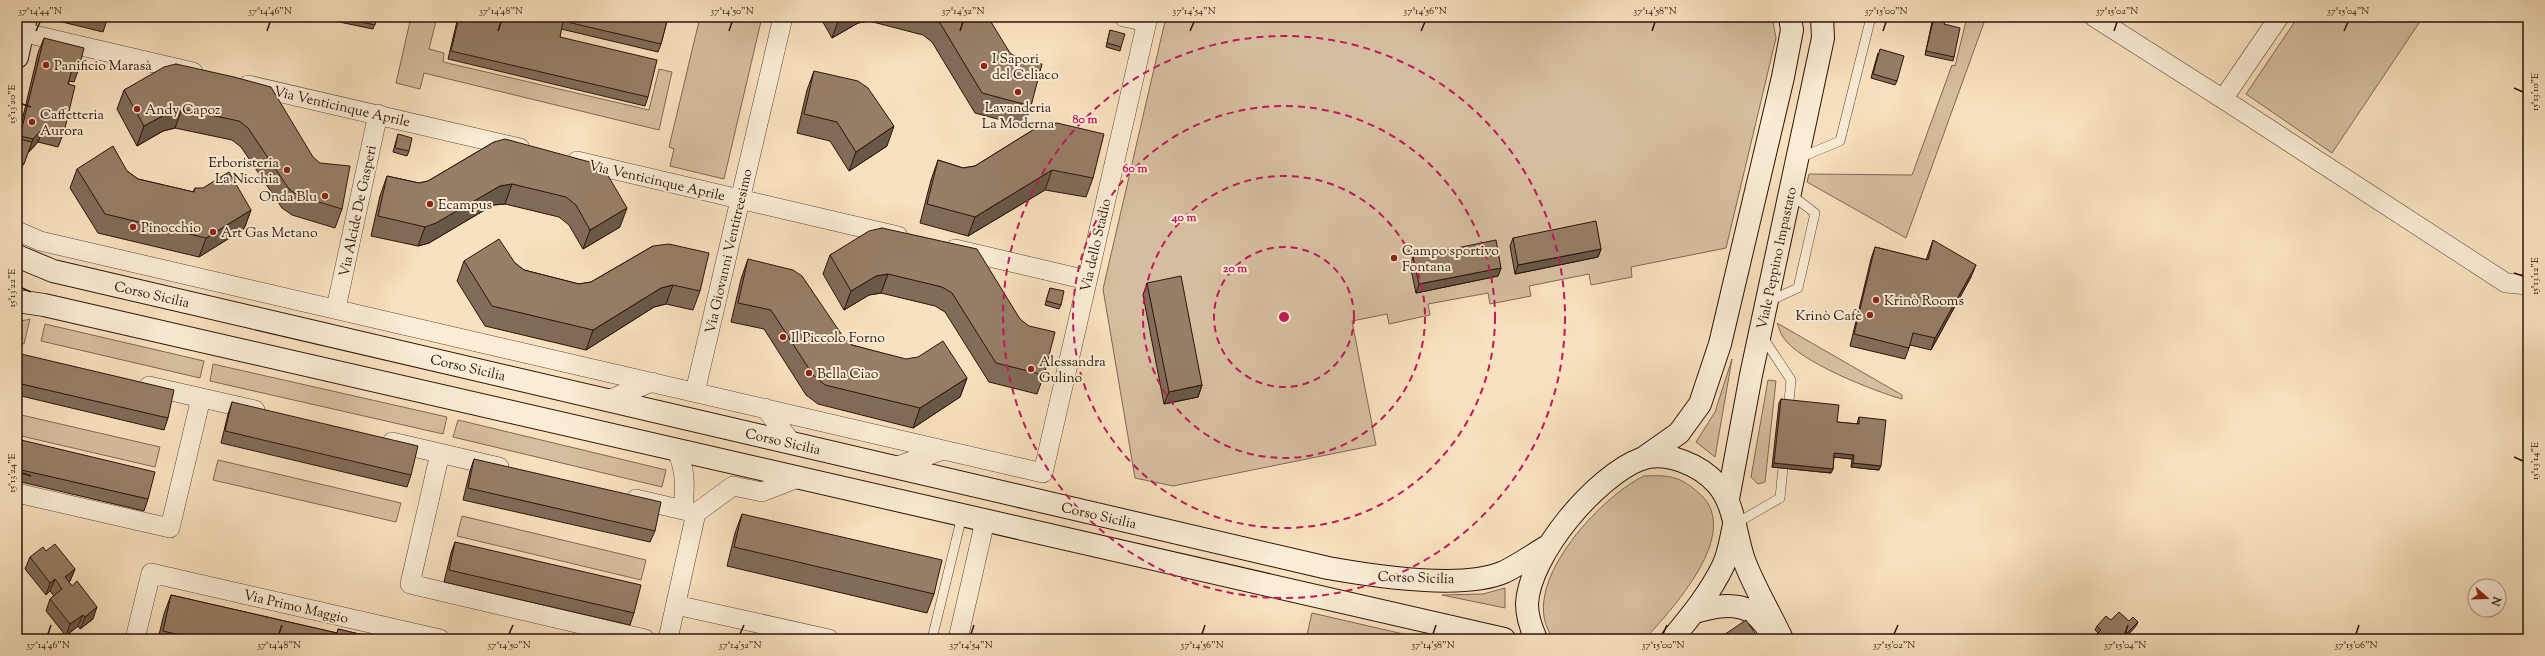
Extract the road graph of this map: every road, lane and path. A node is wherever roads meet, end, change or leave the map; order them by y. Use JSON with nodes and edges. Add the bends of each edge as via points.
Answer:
{"nodes":[{"id":1,"x":784,"y":17,"type":"edge"},
{"id":2,"x":1124,"y":17,"type":"edge"},
{"id":3,"x":1790,"y":17,"type":"edge"},
{"id":4,"x":1822,"y":17,"type":"edge"},
{"id":5,"x":1867,"y":17,"type":"edge"},
{"id":6,"x":2094,"y":17,"type":"edge"},
{"id":7,"x":2278,"y":17,"type":"edge"},
{"id":8,"x":1147,"y":20,"type":"edge"},
{"id":9,"x":22,"y":27,"type":"edge"},
{"id":10,"x":17,"y":57,"type":"edge"},
{"id":11,"x":208,"y":75,"type":"edge"},
{"id":12,"x":231,"y":81,"type":"edge"},
{"id":13,"x":2224,"y":99,"type":"junction"},
{"id":14,"x":378,"y":114,"type":"junction"},
{"id":15,"x":539,"y":152,"type":"edge"},
{"id":16,"x":562,"y":158,"type":"edge"},
{"id":17,"x":1796,"y":159,"type":"junction"},
{"id":18,"x":1789,"y":194,"type":"junction"},
{"id":19,"x":740,"y":200,"type":"junction"},
{"id":20,"x":17,"y":231,"type":"edge"},
{"id":21,"x":918,"y":241,"type":"edge"},
{"id":22,"x":941,"y":246,"type":"edge"},
{"id":23,"x":17,"y":256,"type":"edge"},
{"id":24,"x":1087,"y":280,"type":"junction"},
{"id":25,"x":2528,"y":286,"type":"edge"},
{"id":26,"x":17,"y":301,"type":"edge"},
{"id":27,"x":1766,"y":302,"type":"junction"},
{"id":28,"x":336,"y":308,"type":"junction"},
{"id":29,"x":1760,"y":332,"type":"junction"},
{"id":30,"x":131,"y":382,"type":"edge"},
{"id":31,"x":652,"y":382,"type":"junction"},
{"id":32,"x":695,"y":392,"type":"junction"},
{"id":33,"x":201,"y":398,"type":"junction"},
{"id":34,"x":608,"y":400,"type":"junction"},
{"id":35,"x":765,"y":408,"type":"junction"},
{"id":36,"x":270,"y":414,"type":"edge"},
{"id":37,"x":1788,"y":419,"type":"edge"},
{"id":38,"x":371,"y":437,"type":"edge"},
{"id":39,"x":792,"y":443,"type":"junction"},
{"id":40,"x":943,"y":450,"type":"junction"},
{"id":41,"x":677,"y":451,"type":"junction"},
{"id":42,"x":1784,"y":451,"type":"edge"},
{"id":43,"x":440,"y":453,"type":"junction"},
{"id":44,"x":1642,"y":459,"type":"junction"},
{"id":45,"x":895,"y":467,"type":"junction"},
{"id":46,"x":516,"y":471,"type":"edge"},
{"id":47,"x":798,"y":478,"type":"junction"},
{"id":48,"x":17,"y":493,"type":"edge"},
{"id":49,"x":622,"y":495,"type":"edge"},
{"id":50,"x":1728,"y":499,"type":"junction"},
{"id":51,"x":690,"y":511,"type":"junction"},
{"id":52,"x":962,"y":516,"type":"junction"},
{"id":53,"x":985,"y":521,"type":"junction"},
{"id":54,"x":1734,"y":525,"type":"junction"},
{"id":55,"x":1548,"y":546,"type":"junction"},
{"id":56,"x":676,"y":605,"type":"junction"},
{"id":57,"x":1695,"y":612,"type":"junction"},
{"id":58,"x":135,"y":639,"type":"edge"},
{"id":59,"x":440,"y":639,"type":"edge"},
{"id":60,"x":645,"y":639,"type":"edge"},
{"id":61,"x":668,"y":639,"type":"edge"},
{"id":62,"x":829,"y":639,"type":"edge"},
{"id":63,"x":932,"y":639,"type":"edge"},
{"id":64,"x":958,"y":639,"type":"edge"},
{"id":65,"x":1504,"y":639,"type":"edge"},
{"id":66,"x":1536,"y":639,"type":"edge"},
{"id":67,"x":1672,"y":639,"type":"edge"},
{"id":68,"x":1778,"y":639,"type":"edge"},
{"id":69,"x":1782,"y":639,"type":"edge"}],
"edges":[{"from":1,"to":19,"type":"street","name":"Via Giovanni Ventitreesimo"},
{"from":2,"to":8,"type":"street"},
{"from":3,"to":44,"type":"main road","via":[[1792,30],[1783,77],[1720,344],[1700,404],[1679,433]]},
{"from":4,"to":17,"type":"main road","name":"Viale Peppino Impastato","via":[[1823,38]]},
{"from":5,"to":17,"type":"lane","via":[[1870,21],[1840,141]]},
{"from":6,"to":13,"type":"street"},
{"from":7,"to":13,"type":"street"},
{"from":8,"to":24,"type":"street","name":"Via dello Stadio"},
{"from":9,"to":10,"type":"main road"},
{"from":9,"to":11,"type":"street"},
{"from":12,"to":14,"type":"street","name":"Via Venticinque Aprile"},
{"from":13,"to":25,"type":"street","via":[[2506,283]]},
{"from":14,"to":15,"type":"street","name":"Via Venticinque Aprile"},
{"from":14,"to":28,"type":"street","name":"Via Alcide De Gasperi"},
{"from":16,"to":19,"type":"street","name":"Via Venticinque Aprile"},
{"from":17,"to":18,"type":"main road","name":"Viale Peppino Impastato"},
{"from":18,"to":27,"type":"main road","name":"Viale Peppino Impastato"},
{"from":18,"to":27,"type":"lane","via":[[1814,213],[1798,288]]},
{"from":19,"to":21,"type":"street","name":"Via Venticinque Aprile"},
{"from":19,"to":32,"type":"street","name":"Via Giovanni Ventitreesimo"},
{"from":20,"to":28,"type":"street","via":[[40,241]]},
{"from":22,"to":24,"type":"street"},
{"from":23,"to":34,"type":"main road","name":"Corso Sicilia","via":[[53,271]]},
{"from":24,"to":40,"type":"street","name":"Via dello Stadio","via":[[1044,473]]},
{"from":26,"to":41,"type":"main road"},
{"from":27,"to":29,"type":"main road","name":"Viale Peppino Impastato"},
{"from":28,"to":31,"type":"street"},
{"from":29,"to":37,"type":"lane","via":[[1791,380]]},
{"from":29,"to":50,"type":"main road","name":"Viale Peppino Impastato"},
{"from":30,"to":33,"type":"street"},
{"from":31,"to":32,"type":"street"},
{"from":31,"to":34,"type":"street"},
{"from":32,"to":35,"type":"street"},
{"from":33,"to":36,"type":"street"},
{"from":33,"to":48,"type":"street","via":[[170,528]]},
{"from":34,"to":39,"type":"main road","name":"Corso Sicilia"},
{"from":35,"to":39,"type":"street"},
{"from":35,"to":40,"type":"street"},
{"from":38,"to":43,"type":"street"},
{"from":39,"to":45,"type":"main road","name":"Corso Sicilia"},
{"from":40,"to":45,"type":"street"},
{"from":41,"to":47,"type":"main road"},
{"from":41,"to":51,"type":"street","via":[[683,465]]},
{"from":42,"to":54,"type":"lane","via":[[1780,498]]},
{"from":43,"to":46,"type":"street"},
{"from":43,"to":60,"type":"street","via":[[410,584]]},
{"from":44,"to":50,"type":"main road","via":[[1686,460],[1702,470]]},
{"from":44,"to":55,"type":"main road","via":[[1619,470],[1571,518]]},
{"from":45,"to":55,"type":"main road","name":"Corso Sicilia","via":[[1328,568],[1375,576],[1430,580],[1478,579],[1503,572]]},
{"from":47,"to":51,"type":"street","via":[[762,492],[733,486]]},
{"from":47,"to":52,"type":"main road"},
{"from":49,"to":51,"type":"street"},
{"from":50,"to":54,"type":"main road"},
{"from":51,"to":56,"type":"street"},
{"from":52,"to":53,"type":"main road"},
{"from":52,"to":63,"type":"lane"},
{"from":53,"to":64,"type":"street"},
{"from":53,"to":65,"type":"main road"},
{"from":54,"to":57,"type":"main road","via":[[1724,565]]},
{"from":54,"to":69,"type":"main road","via":[[1744,561]]},
{"from":55,"to":66,"type":"main road","via":[[1530,585],[1527,604],[1529,624]]},
{"from":56,"to":61,"type":"street"},
{"from":56,"to":62,"type":"street"},
{"from":57,"to":67,"type":"main road"},
{"from":57,"to":68,"type":"main road","via":[[1713,606],[1751,611]]},
{"from":58,"to":59,"type":"street","name":"Via Primo Maggio","via":[[151,573]]}]}
